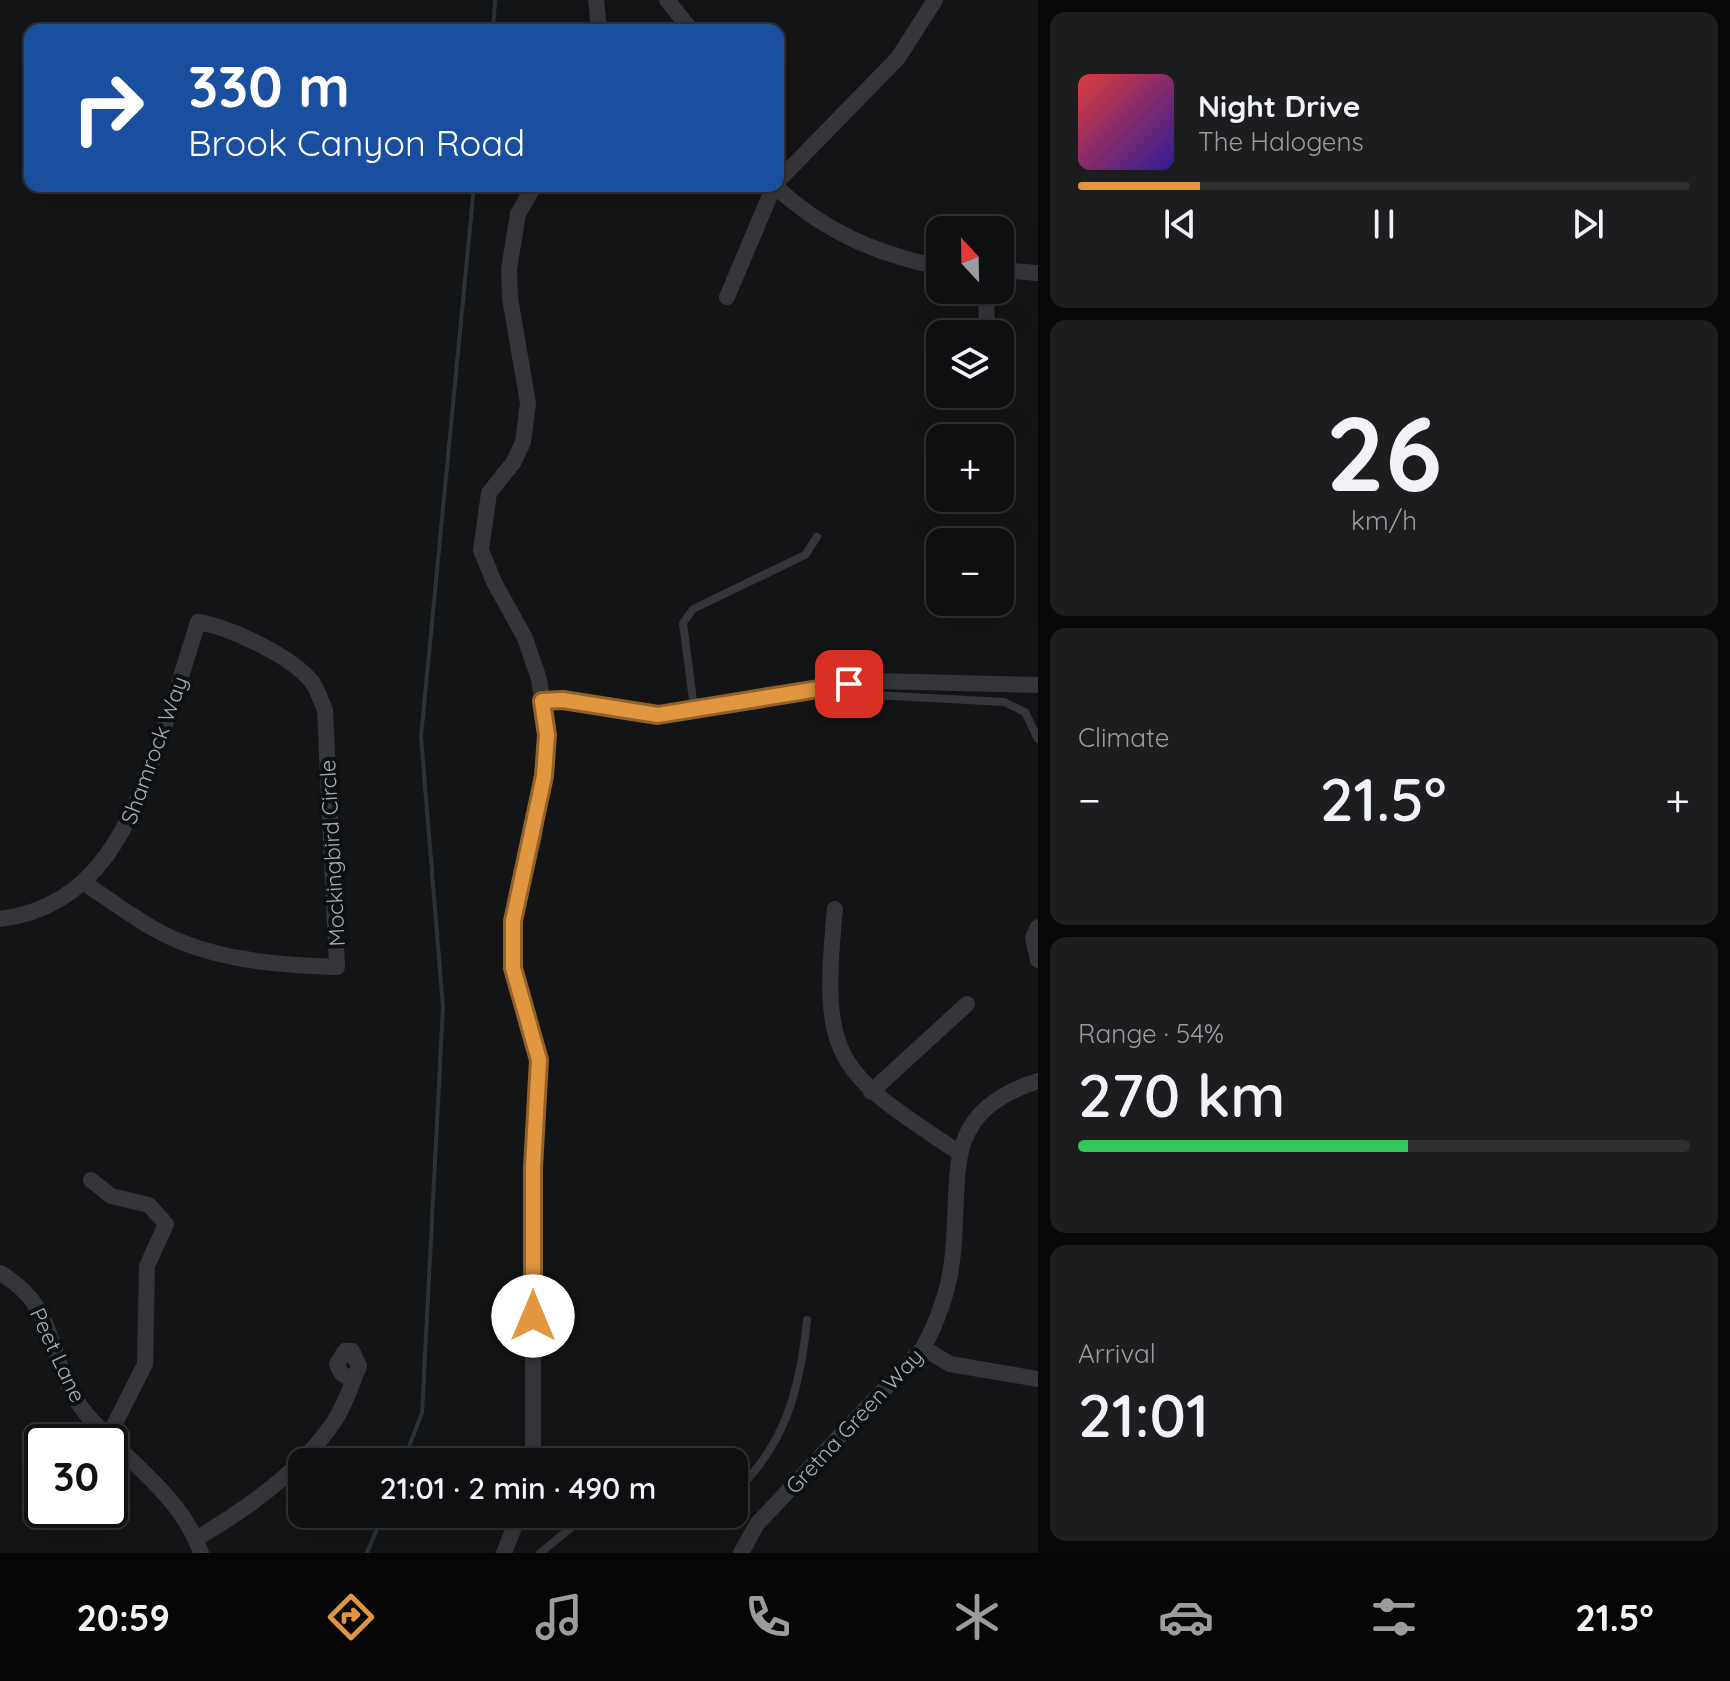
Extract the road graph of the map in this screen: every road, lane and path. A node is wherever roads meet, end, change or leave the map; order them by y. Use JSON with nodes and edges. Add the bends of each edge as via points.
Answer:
{"nodes":[{"id":1,"x":596,"y":0,"type":"edge"},
{"id":2,"x":667,"y":0,"type":"edge"},
{"id":3,"x":935,"y":0,"type":"edge"},
{"id":4,"x":598,"y":24,"type":"edge"},
{"id":5,"x":686,"y":24,"type":"edge"},
{"id":6,"x":784,"y":175,"type":"edge"},
{"id":7,"x":531,"y":192,"type":"edge"},
{"id":8,"x":771,"y":192,"type":"edge"},
{"id":9,"x":781,"y":192,"type":"edge"},
{"id":10,"x":926,"y":264,"type":"edge"},
{"id":11,"x":1014,"y":271,"type":"edge"},
{"id":12,"x":1038,"y":273,"type":"edge"},
{"id":13,"x":727,"y":297,"type":"dead end"},
{"id":14,"x":817,"y":537,"type":"dead end"},
{"id":15,"x":296,"y":668,"type":"joint"},
{"id":16,"x":849,"y":684,"type":"junction"},
{"id":17,"x":1038,"y":685,"type":"edge"},
{"id":18,"x":542,"y":701,"type":"junction"},
{"id":19,"x":694,"y":708,"type":"junction"},
{"id":20,"x":1038,"y":739,"type":"edge"},
{"id":21,"x":83,"y":882,"type":"junction"},
{"id":22,"x":835,"y":909,"type":"dead end"},
{"id":23,"x":0,"y":919,"type":"edge"},
{"id":24,"x":1038,"y":927,"type":"edge"},
{"id":25,"x":1038,"y":960,"type":"edge"},
{"id":26,"x":967,"y":1004,"type":"dead end"},
{"id":27,"x":1038,"y":1081,"type":"edge"},
{"id":28,"x":871,"y":1092,"type":"junction"},
{"id":29,"x":958,"y":1152,"type":"junction"},
{"id":30,"x":91,"y":1180,"type":"dead end"},
{"id":31,"x":3,"y":1280,"type":"edge"},
{"id":32,"x":807,"y":1320,"type":"dead end"},
{"id":33,"x":923,"y":1348,"type":"junction"},
{"id":34,"x":354,"y":1378,"type":"dead end"},
{"id":35,"x":1038,"y":1379,"type":"edge"},
{"id":36,"x":98,"y":1424,"type":"edge"},
{"id":37,"x":115,"y":1424,"type":"edge"},
{"id":38,"x":533,"y":1448,"type":"edge"},
{"id":39,"x":128,"y":1455,"type":"edge"},
{"id":40,"x":748,"y":1480,"type":"edge"},
{"id":41,"x":514,"y":1528,"type":"edge"},
{"id":42,"x":571,"y":1528,"type":"edge"},
{"id":43,"x":199,"y":1546,"type":"edge"},
{"id":44,"x":504,"y":1553,"type":"edge"},
{"id":45,"x":540,"y":1553,"type":"edge"},
{"id":46,"x":741,"y":1553,"type":"edge"}],
"edges":[{"from":1,"to":4,"type":"street"},
{"from":2,"to":5,"type":"street"},
{"from":3,"to":6,"type":"street","via":[[898,58]]},
{"from":7,"to":18,"type":"street","via":[[518,214],[509,269],[528,403],[523,442],[489,493],[481,550],[525,638]]},
{"from":8,"to":13,"type":"street"},
{"from":9,"to":10,"type":"street","via":[[858,244]]},
{"from":11,"to":12,"type":"street"},
{"from":14,"to":19,"type":"lane","via":[[805,555],[693,609],[683,623]]},
{"from":15,"to":21,"type":"street","name":"Shamrock Way","via":[[225,626],[198,622],[137,808],[117,844]]},
{"from":15,"to":21,"type":"street","name":"Mockingbird Circle","via":[[312,682],[325,710],[337,967],[263,963],[191,945],[156,930]]},
{"from":16,"to":17,"type":"street"},
{"from":16,"to":19,"type":"street"},
{"from":16,"to":20,"type":"lane","via":[[874,695],[1004,702],[1025,712]]},
{"from":18,"to":19,"type":"street","via":[[658,715]]},
{"from":18,"to":38,"type":"street","via":[[547,735],[544,776],[513,921],[513,968],[539,1060],[533,1168]]},
{"from":21,"to":23,"type":"street","name":"Shamrock Way","via":[[33,911]]},
{"from":22,"to":28,"type":"street","via":[[829,971],[836,1037],[856,1078]]},
{"from":24,"to":25,"type":"street","via":[[1033,938]]},
{"from":26,"to":28,"type":"street"},
{"from":27,"to":29,"type":"street","name":"Gretna Green Way","via":[[994,1102],[967,1128]]},
{"from":28,"to":29,"type":"street"},
{"from":29,"to":33,"type":"street","name":"Gretna Green Way","via":[[952,1264]]},
{"from":30,"to":37,"type":"street","via":[[111,1196],[149,1205],[166,1224],[147,1266],[145,1364]]},
{"from":31,"to":36,"type":"street","name":"Peet Lane","via":[[20,1284],[44,1314],[52,1349],[71,1391]]},
{"from":32,"to":40,"type":"lane","via":[[791,1410],[761,1467]]},
{"from":33,"to":35,"type":"street","via":[[950,1364]]},
{"from":33,"to":46,"type":"street","name":"Gretna Green Way","via":[[757,1524]]},
{"from":34,"to":43,"type":"street","via":[[338,1415],[310,1450]]},
{"from":39,"to":43,"type":"street","name":"Peet Lane","via":[[170,1500]]},
{"from":41,"to":44,"type":"street"},
{"from":42,"to":45,"type":"lane"}]}
